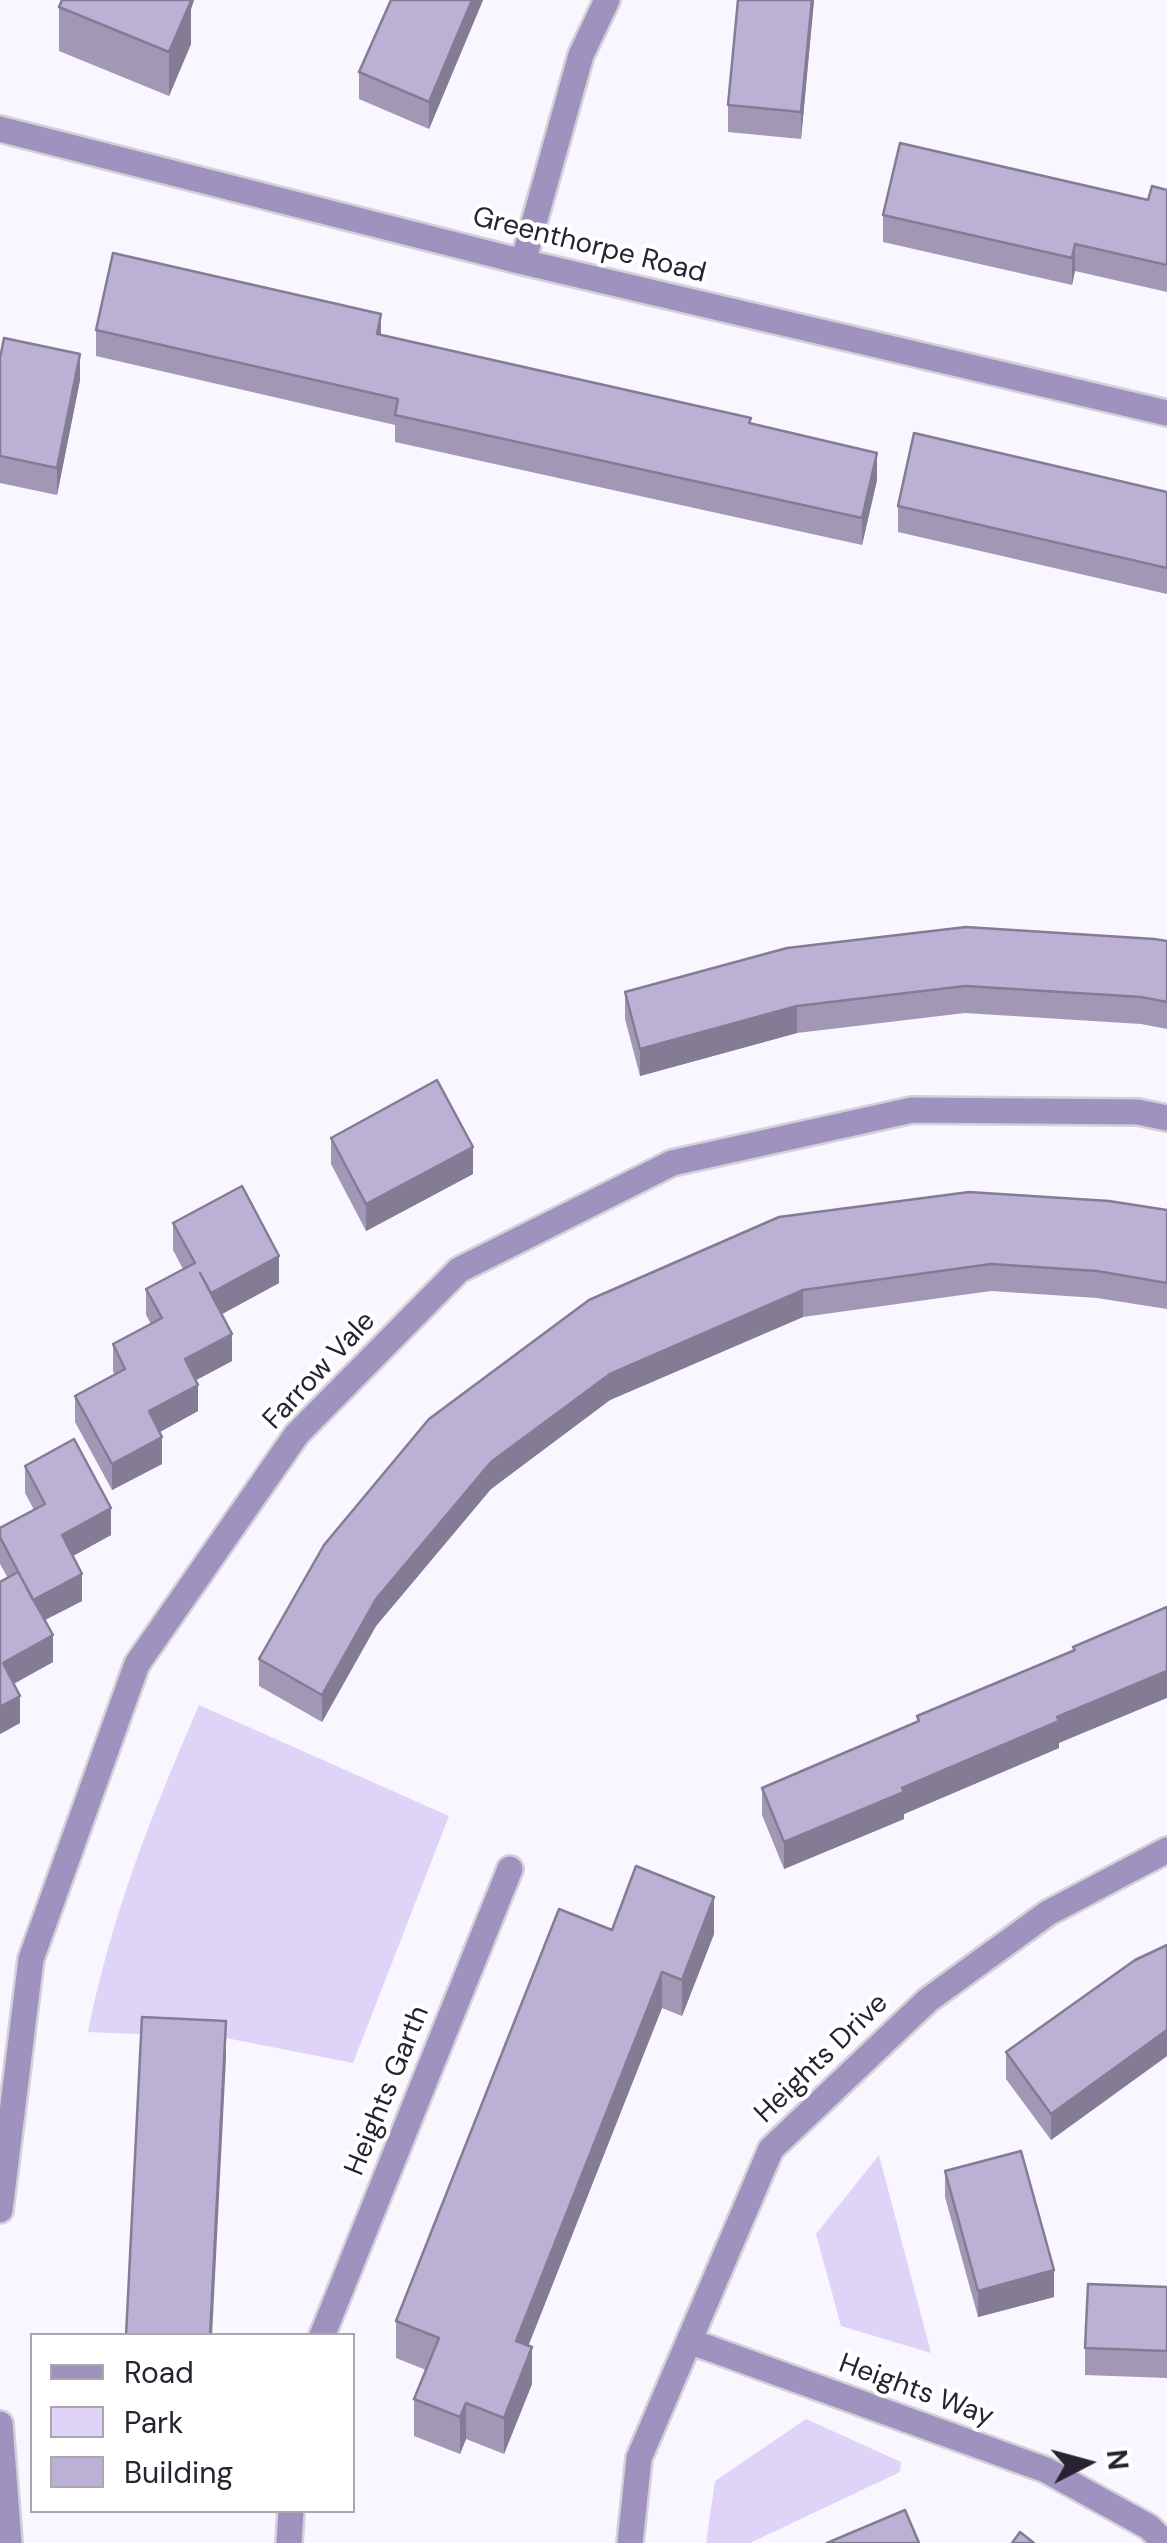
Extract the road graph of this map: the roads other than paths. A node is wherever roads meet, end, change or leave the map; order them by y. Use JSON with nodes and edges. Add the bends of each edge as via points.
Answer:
{"nodes":[{"id":1,"x":607,"y":0,"type":"edge"},
{"id":2,"x":0,"y":129,"type":"edge"},
{"id":3,"x":523,"y":262,"type":"junction"},
{"id":4,"x":1167,"y":413,"type":"edge"},
{"id":5,"x":1167,"y":1118,"type":"edge"},
{"id":6,"x":1167,"y":1850,"type":"edge"},
{"id":7,"x":510,"y":1868,"type":"dead end"},
{"id":8,"x":0,"y":2210,"type":"edge"},
{"id":9,"x":323,"y":2333,"type":"edge"},
{"id":10,"x":689,"y":2341,"type":"junction"},
{"id":11,"x":0,"y":2424,"type":"edge"},
{"id":12,"x":291,"y":2513,"type":"edge"},
{"id":13,"x":9,"y":2543,"type":"edge"},
{"id":14,"x":289,"y":2543,"type":"edge"},
{"id":15,"x":630,"y":2543,"type":"edge"},
{"id":16,"x":1165,"y":2543,"type":"edge"}],
"edges":[{"from":1,"to":3,"type":"street","via":[[581,55]]},
{"from":2,"to":3,"type":"street","name":"Greenthorpe Road"},
{"from":3,"to":4,"type":"street","name":"Greenthorpe Road"},
{"from":5,"to":8,"type":"street","name":"Farrow Vale","via":[[1138,1112],[912,1110],[672,1163],[459,1270],[297,1434],[138,1664],[31,1958]]},
{"from":6,"to":10,"type":"street","name":"Heights Drive","via":[[1048,1913],[928,2000],[771,2149]]},
{"from":7,"to":9,"type":"street","name":"Heights Garth"},
{"from":10,"to":15,"type":"street","name":"Heights Drive","via":[[639,2458]]},
{"from":10,"to":16,"type":"street","name":"Heights Way","via":[[1046,2470],[1149,2527]]},
{"from":11,"to":13,"type":"street"},
{"from":12,"to":14,"type":"street"}]}
